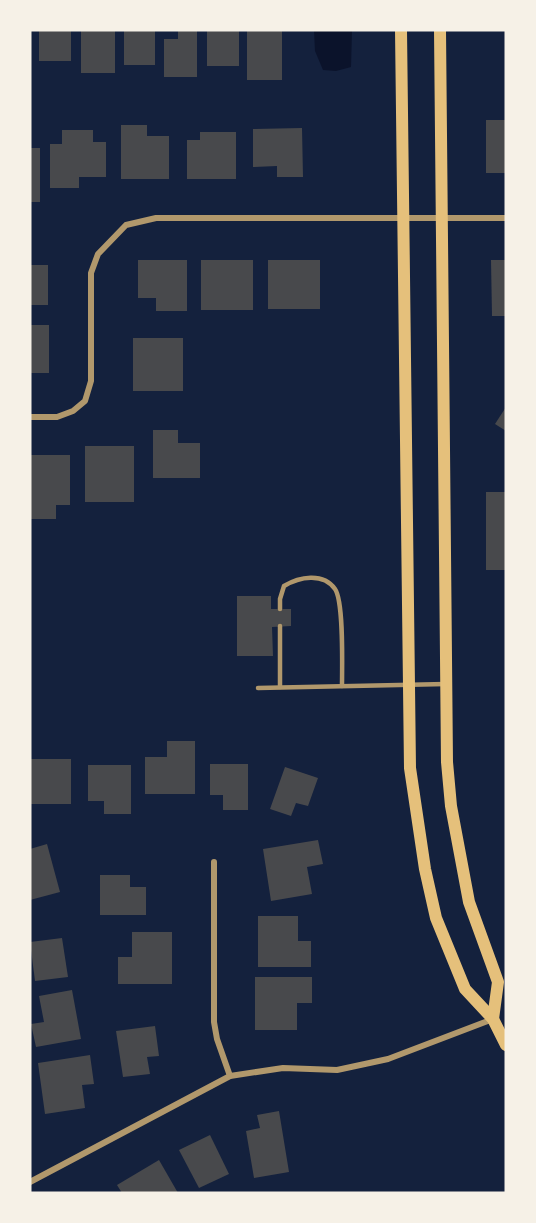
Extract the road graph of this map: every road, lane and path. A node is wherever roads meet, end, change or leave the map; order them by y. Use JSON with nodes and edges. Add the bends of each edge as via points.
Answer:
{"nodes":[{"id":1,"x":401,"y":30,"type":"edge"},
{"id":2,"x":440,"y":30,"type":"edge"},
{"id":3,"x":506,"y":218,"type":"edge"},
{"id":4,"x":404,"y":219,"type":"junction"},
{"id":5,"x":440,"y":219,"type":"junction"},
{"id":6,"x":30,"y":417,"type":"edge"},
{"id":7,"x":280,"y":609,"type":"dead end"},
{"id":8,"x":280,"y":626,"type":"dead end"},
{"id":9,"x":409,"y":684,"type":"junction"},
{"id":10,"x":446,"y":684,"type":"junction"},
{"id":11,"x":342,"y":686,"type":"junction"},
{"id":12,"x":280,"y":687,"type":"junction"},
{"id":13,"x":258,"y":688,"type":"dead end"},
{"id":14,"x":214,"y":862,"type":"dead end"},
{"id":15,"x":493,"y":1019,"type":"junction"},
{"id":16,"x":506,"y":1045,"type":"edge"},
{"id":17,"x":230,"y":1076,"type":"junction"},
{"id":18,"x":30,"y":1182,"type":"edge"}],
"edges":[{"from":1,"to":4,"type":"main road"},
{"from":2,"to":5,"type":"main road"},
{"from":3,"to":5,"type":"street"},
{"from":4,"to":5,"type":"street"},
{"from":4,"to":6,"type":"street","via":[[156,219],[126,225],[98,254],[91,273],[91,381],[85,401],[57,417]]},
{"from":4,"to":9,"type":"main road"},
{"from":5,"to":10,"type":"main road"},
{"from":7,"to":11,"type":"lane","via":[[284,586],[294,580],[313,578],[334,588],[340,612]]},
{"from":8,"to":12,"type":"lane"},
{"from":9,"to":10,"type":"lane"},
{"from":9,"to":11,"type":"lane"},
{"from":9,"to":15,"type":"main road","via":[[410,768],[424,869],[436,918],[465,989]]},
{"from":10,"to":15,"type":"main road","via":[[450,806],[469,902],[498,981]]},
{"from":11,"to":12,"type":"lane"},
{"from":12,"to":13,"type":"lane"},
{"from":14,"to":17,"type":"street","via":[[214,1022]]},
{"from":15,"to":16,"type":"main road"},
{"from":15,"to":17,"type":"street","via":[[388,1059],[337,1070],[283,1068]]},
{"from":17,"to":18,"type":"street"}]}
